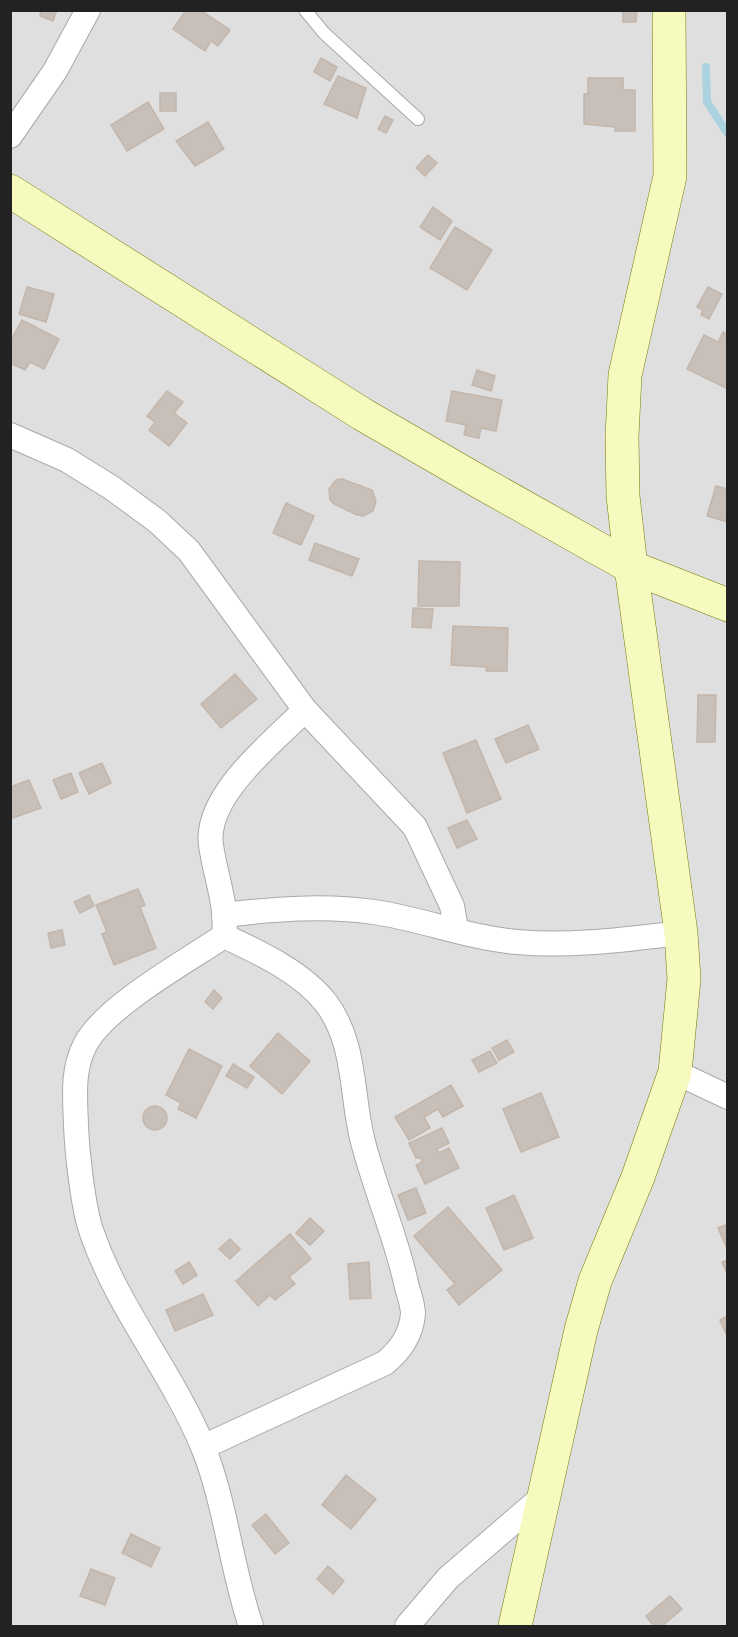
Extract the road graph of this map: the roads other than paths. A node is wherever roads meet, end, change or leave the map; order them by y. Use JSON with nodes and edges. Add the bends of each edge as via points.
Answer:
{"nodes":[{"id":1,"x":88,"y":10,"type":"edge"},
{"id":2,"x":305,"y":10,"type":"edge"},
{"id":3,"x":669,"y":10,"type":"edge"},
{"id":4,"x":418,"y":119,"type":"dead end"},
{"id":5,"x":10,"y":136,"type":"edge"},
{"id":6,"x":10,"y":191,"type":"edge"},
{"id":7,"x":10,"y":435,"type":"edge"},
{"id":8,"x":631,"y":567,"type":"junction"},
{"id":9,"x":728,"y":605,"type":"edge"},
{"id":10,"x":305,"y":710,"type":"junction"},
{"id":11,"x":224,"y":925,"type":"junction"},
{"id":12,"x":456,"y":929,"type":"junction"},
{"id":13,"x":681,"y":933,"type":"junction"},
{"id":14,"x":675,"y":1072,"type":"junction"},
{"id":15,"x":728,"y":1097,"type":"edge"},
{"id":16,"x":203,"y":1448,"type":"junction"},
{"id":17,"x":542,"y":1498,"type":"junction"},
{"id":18,"x":251,"y":1626,"type":"edge"},
{"id":19,"x":407,"y":1626,"type":"edge"},
{"id":20,"x":515,"y":1626,"type":"edge"}],
"edges":[{"from":1,"to":5,"type":"street","via":[[55,71]]},
{"from":2,"to":4,"type":"lane","via":[[324,33]]},
{"from":3,"to":8,"type":"street","via":[[670,176],[626,375],[623,496]]},
{"from":6,"to":8,"type":"street","via":[[362,414]]},
{"from":7,"to":10,"type":"street","via":[[67,460],[157,521],[189,551]]},
{"from":8,"to":9,"type":"street"},
{"from":8,"to":13,"type":"street"},
{"from":10,"to":11,"type":"street","via":[[231,786],[215,813],[210,828],[211,844]]},
{"from":10,"to":12,"type":"street","via":[[415,827],[452,906]]},
{"from":11,"to":12,"type":"street","via":[[303,908],[338,908]]},
{"from":11,"to":16,"type":"street","via":[[100,1023],[85,1044],[76,1068],[74,1091],[91,1231],[111,1277]]},
{"from":11,"to":16,"type":"street","via":[[326,1003],[342,1034],[353,1068],[362,1138],[413,1313],[404,1346],[385,1363]]},
{"from":12,"to":13,"type":"street","via":[[517,942],[600,942]]},
{"from":13,"to":14,"type":"street","via":[[684,979]]},
{"from":14,"to":15,"type":"street"},
{"from":14,"to":17,"type":"street","via":[[595,1281]]},
{"from":16,"to":18,"type":"street"},
{"from":17,"to":19,"type":"street","via":[[448,1578]]},
{"from":17,"to":20,"type":"street"}]}
